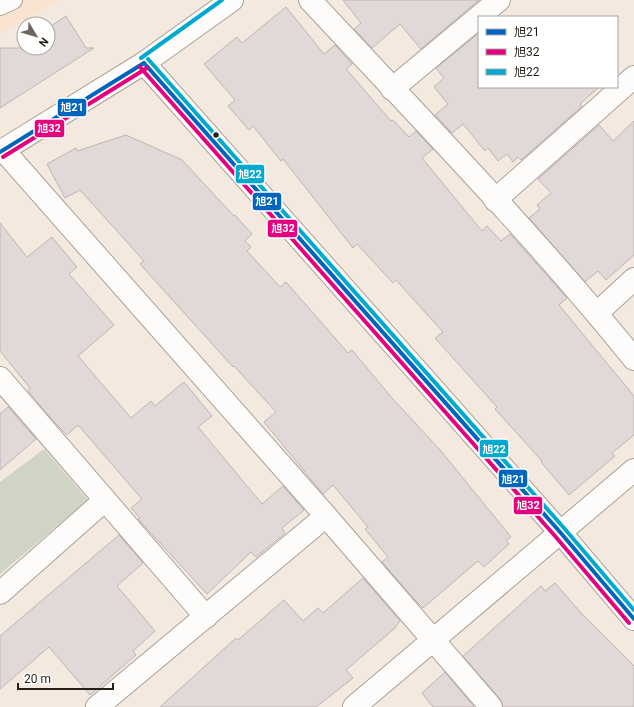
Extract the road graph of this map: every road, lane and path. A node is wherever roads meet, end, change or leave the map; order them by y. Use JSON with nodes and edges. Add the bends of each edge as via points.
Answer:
{"nodes":[{"id":1,"x":232,"y":0,"type":"edge"},
{"id":2,"x":310,"y":0,"type":"edge"},
{"id":3,"x":499,"y":0,"type":"edge"},
{"id":4,"x":480,"y":16,"type":"edge"},
{"id":5,"x":478,"y":17,"type":"edge"},
{"id":6,"x":144,"y":63,"type":"junction"},
{"id":7,"x":634,"y":77,"type":"edge"},
{"id":8,"x":392,"y":88,"type":"junction"},
{"id":9,"x":2,"y":151,"type":"edge"},
{"id":10,"x":495,"y":200,"type":"junction"},
{"id":11,"x":634,"y":279,"type":"edge"},
{"id":12,"x":597,"y":313,"type":"junction"},
{"id":13,"x":634,"y":359,"type":"edge"},
{"id":14,"x":0,"y":378,"type":"edge"},
{"id":15,"x":634,"y":470,"type":"edge"},
{"id":16,"x":105,"y":500,"type":"junction"},
{"id":17,"x":326,"y":516,"type":"junction"},
{"id":18,"x":560,"y":532,"type":"junction"},
{"id":19,"x":0,"y":593,"type":"edge"},
{"id":20,"x":206,"y":617,"type":"junction"},
{"id":21,"x":634,"y":619,"type":"edge"},
{"id":22,"x":432,"y":640,"type":"junction"},
{"id":23,"x":98,"y":707,"type":"edge"},
{"id":24,"x":354,"y":707,"type":"edge"},
{"id":25,"x":490,"y":707,"type":"edge"}],
"edges":[{"from":1,"to":6,"type":"street"},
{"from":2,"to":8,"type":"street"},
{"from":3,"to":4,"type":"street"},
{"from":5,"to":8,"type":"street"},
{"from":6,"to":9,"type":"street"},
{"from":6,"to":18,"type":"street"},
{"from":7,"to":10,"type":"street"},
{"from":8,"to":10,"type":"street"},
{"from":9,"to":17,"type":"street"},
{"from":10,"to":12,"type":"street"},
{"from":11,"to":12,"type":"street"},
{"from":12,"to":13,"type":"street"},
{"from":14,"to":16,"type":"street"},
{"from":15,"to":18,"type":"street"},
{"from":16,"to":19,"type":"street"},
{"from":16,"to":20,"type":"street"},
{"from":17,"to":20,"type":"street"},
{"from":17,"to":22,"type":"street"},
{"from":18,"to":21,"type":"street"},
{"from":18,"to":22,"type":"street"},
{"from":20,"to":23,"type":"street"},
{"from":22,"to":24,"type":"street"},
{"from":22,"to":25,"type":"street"}]}
